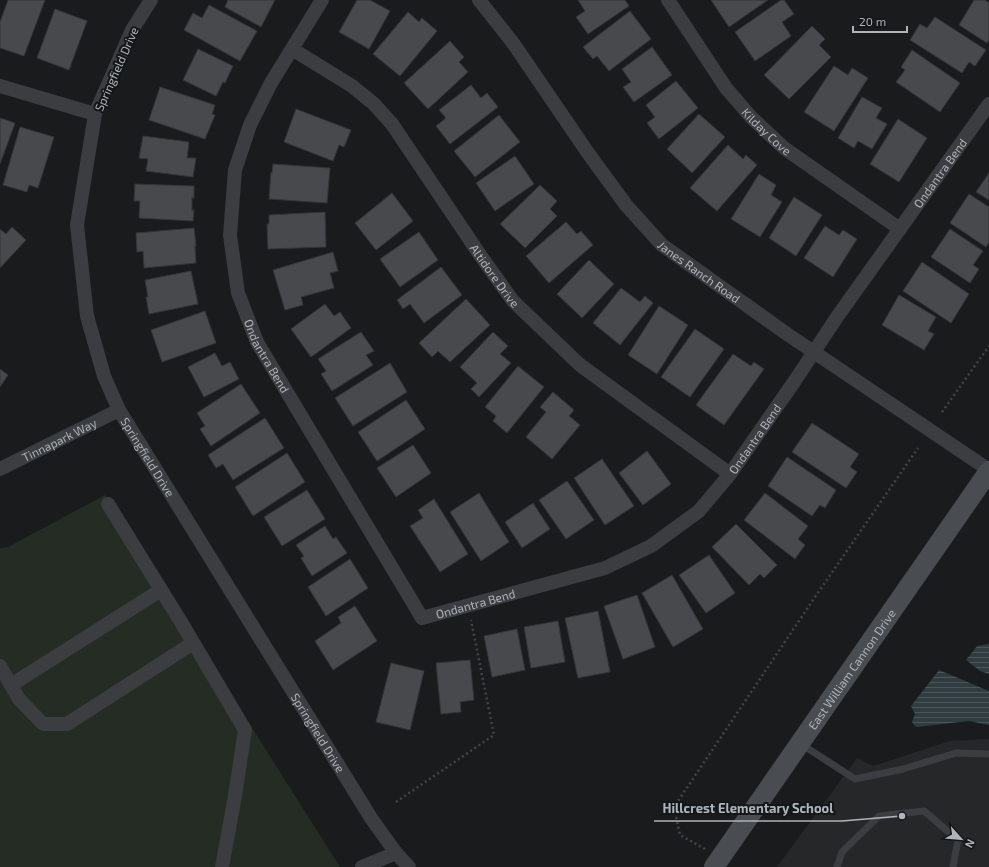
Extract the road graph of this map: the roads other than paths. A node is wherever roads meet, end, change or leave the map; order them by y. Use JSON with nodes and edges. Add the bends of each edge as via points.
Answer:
{"nodes":[{"id":1,"x":151,"y":0,"type":"edge"},
{"id":2,"x":322,"y":0,"type":"edge"},
{"id":3,"x":479,"y":0,"type":"edge"},
{"id":4,"x":668,"y":0,"type":"edge"},
{"id":5,"x":292,"y":49,"type":"junction"},
{"id":6,"x":0,"y":86,"type":"edge"},
{"id":7,"x":989,"y":104,"type":"edge"},
{"id":8,"x":95,"y":114,"type":"junction"},
{"id":9,"x":900,"y":229,"type":"junction"},
{"id":10,"x":814,"y":352,"type":"junction"},
{"id":11,"x":119,"y":410,"type":"junction"},
{"id":12,"x":0,"y":469,"type":"edge"},
{"id":13,"x":989,"y":471,"type":"edge"},
{"id":14,"x":730,"y":474,"type":"junction"},
{"id":15,"x":108,"y":504,"type":"dead end"},
{"id":16,"x":161,"y":590,"type":"junction"},
{"id":17,"x":193,"y":642,"type":"junction"},
{"id":18,"x":0,"y":666,"type":"edge"},
{"id":19,"x":11,"y":685,"type":"junction"},
{"id":20,"x":800,"y":743,"type":"junction"},
{"id":21,"x":989,"y":754,"type":"edge"},
{"id":22,"x":396,"y":853,"type":"junction"},
{"id":23,"x":717,"y":862,"type":"edge"},
{"id":24,"x":222,"y":867,"type":"edge"},
{"id":25,"x":362,"y":867,"type":"edge"},
{"id":26,"x":409,"y":867,"type":"edge"},
{"id":27,"x":837,"y":867,"type":"edge"},
{"id":28,"x":953,"y":867,"type":"edge"}],
"edges":[{"from":1,"to":8,"type":"street","name":"Springfield Drive","via":[[132,30]]},
{"from":2,"to":5,"type":"street","name":"Ondantra Bend"},
{"from":3,"to":10,"type":"street","name":"Janes Ranch Road","via":[[513,43],[626,205],[662,245]]},
{"from":4,"to":9,"type":"street","name":"Kilday Cove","via":[[726,88],[751,117],[784,148]]},
{"from":5,"to":14,"type":"street","name":"Altidore Drive","via":[[352,86],[374,104],[392,124],[513,301],[555,343],[580,365]]},
{"from":5,"to":14,"type":"street","name":"Ondantra Bend","via":[[250,125],[235,170],[230,236],[238,292],[257,342],[422,618],[604,568],[651,546],[699,511]]},
{"from":6,"to":8,"type":"street"},
{"from":7,"to":9,"type":"street","name":"Ondantra Bend"},
{"from":8,"to":11,"type":"street","name":"Springfield Drive","via":[[77,224],[87,316],[104,376]]},
{"from":9,"to":10,"type":"street","name":"Ondantra Bend"},
{"from":10,"to":13,"type":"street","name":"Janes Ranch Road"},
{"from":10,"to":14,"type":"street","name":"Ondantra Bend"},
{"from":11,"to":12,"type":"street","name":"Tinnapark Way"},
{"from":11,"to":22,"type":"street","name":"Springfield Drive","via":[[363,805]]},
{"from":13,"to":20,"type":"main road","name":"East William Cannon Drive"},
{"from":15,"to":16,"type":"street"},
{"from":16,"to":17,"type":"street"},
{"from":16,"to":19,"type":"street"},
{"from":17,"to":19,"type":"street","via":[[67,724],[43,724],[19,699]]},
{"from":17,"to":24,"type":"street","via":[[245,730]]},
{"from":18,"to":19,"type":"street"},
{"from":20,"to":21,"type":"lane","via":[[855,779],[903,769],[956,753]]},
{"from":20,"to":23,"type":"main road","name":"East William Cannon Drive"},
{"from":22,"to":25,"type":"street"},
{"from":22,"to":26,"type":"street","name":"Springfield Drive"},
{"from":27,"to":28,"type":"lane","via":[[842,852],[879,816],[924,811],[958,840]]}]}
